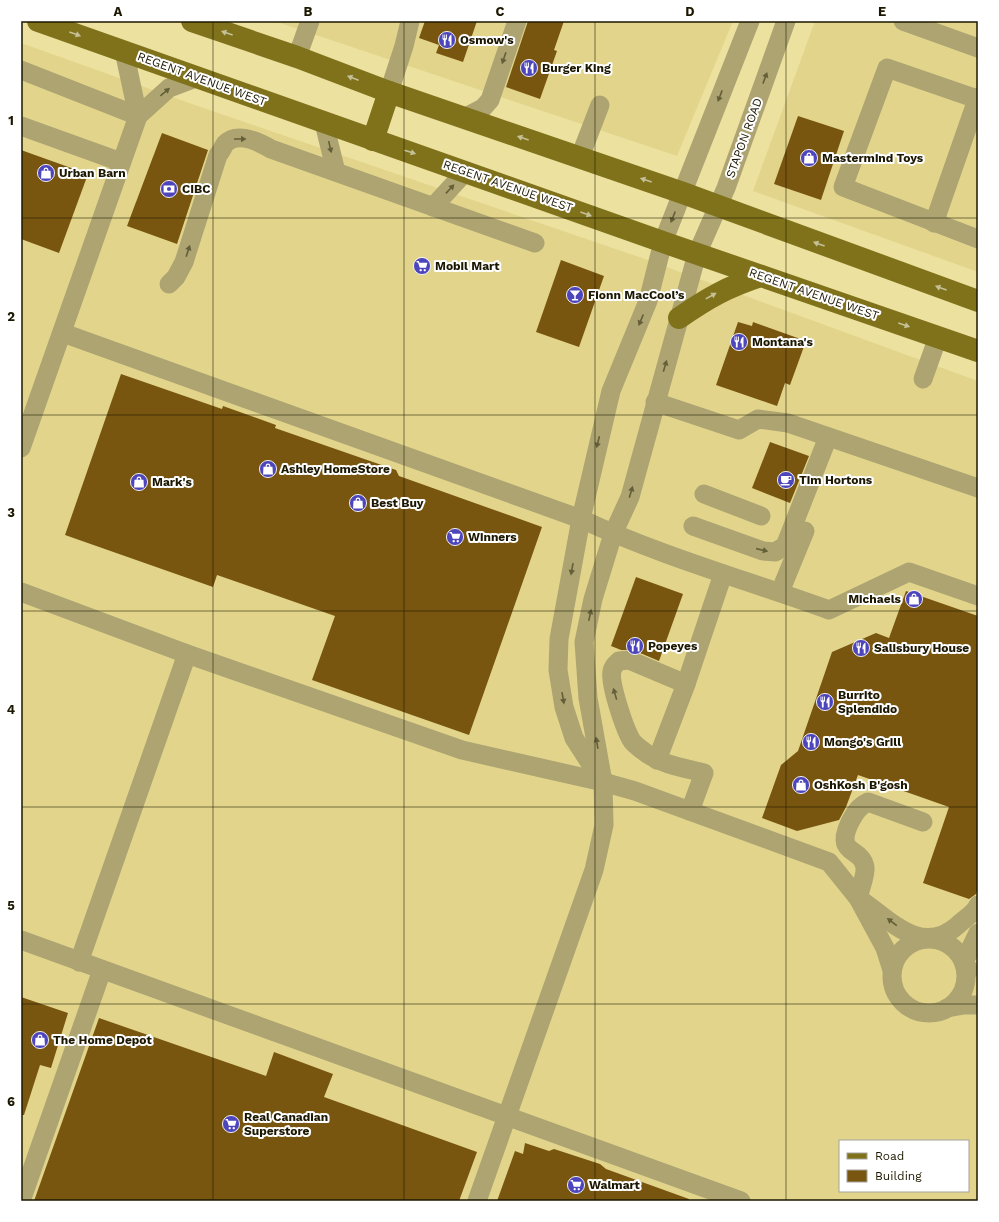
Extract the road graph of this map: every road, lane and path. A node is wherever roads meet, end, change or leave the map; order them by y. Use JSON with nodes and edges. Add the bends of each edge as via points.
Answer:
{"nodes":[{"id":1,"x":38,"y":21,"type":"edge"},
{"id":2,"x":193,"y":21,"type":"edge"},
{"id":3,"x":410,"y":21,"type":"edge"},
{"id":4,"x":517,"y":21,"type":"edge"},
{"id":5,"x":750,"y":21,"type":"edge"},
{"id":6,"x":786,"y":21,"type":"edge"},
{"id":7,"x":903,"y":21,"type":"edge"},
{"id":8,"x":307,"y":22,"type":"edge"},
{"id":9,"x":978,"y":48,"type":"edge"},
{"id":10,"x":124,"y":51,"type":"junction"},
{"id":11,"x":297,"y":57,"type":"junction"},
{"id":12,"x":21,"y":70,"type":"edge"},
{"id":13,"x":198,"y":77,"type":"junction"},
{"id":14,"x":389,"y":92,"type":"junction"},
{"id":15,"x":978,"y":98,"type":"edge"},
{"id":16,"x":600,"y":105,"type":"dead end"},
{"id":17,"x":138,"y":116,"type":"junction"},
{"id":18,"x":464,"y":118,"type":"junction"},
{"id":19,"x":324,"y":123,"type":"junction"},
{"id":20,"x":21,"y":126,"type":"edge"},
{"id":21,"x":373,"y":140,"type":"junction"},
{"id":22,"x":580,"y":157,"type":"junction"},
{"id":23,"x":121,"y":162,"type":"junction"},
{"id":24,"x":466,"y":171,"type":"junction"},
{"id":25,"x":336,"y":172,"type":"junction"},
{"id":26,"x":683,"y":193,"type":"junction"},
{"id":27,"x":433,"y":207,"type":"junction"},
{"id":28,"x":718,"y":207,"type":"junction"},
{"id":29,"x":934,"y":223,"type":"junction"},
{"id":30,"x":978,"y":239,"type":"edge"},
{"id":31,"x":663,"y":242,"type":"junction"},
{"id":32,"x":535,"y":243,"type":"dead end"},
{"id":33,"x":697,"y":254,"type":"junction"},
{"id":34,"x":761,"y":276,"type":"junction"},
{"id":35,"x":169,"y":284,"type":"dead end"},
{"id":36,"x":978,"y":301,"type":"edge"},
{"id":37,"x":679,"y":318,"type":"junction"},
{"id":38,"x":63,"y":333,"type":"junction"},
{"id":39,"x":938,"y":337,"type":"junction"},
{"id":40,"x":978,"y":351,"type":"edge"},
{"id":41,"x":923,"y":379,"type":"dead end"},
{"id":42,"x":655,"y":402,"type":"junction"},
{"id":43,"x":834,"y":439,"type":"junction"},
{"id":44,"x":21,"y":448,"type":"edge"},
{"id":45,"x":978,"y":488,"type":"edge"},
{"id":46,"x":704,"y":494,"type":"dead end"},
{"id":47,"x":761,"y":516,"type":"dead end"},
{"id":48,"x":581,"y":518,"type":"junction"},
{"id":49,"x":692,"y":526,"type":"dead end"},
{"id":50,"x":613,"y":534,"type":"junction"},
{"id":51,"x":723,"y":574,"type":"junction"},
{"id":52,"x":21,"y":592,"type":"edge"},
{"id":53,"x":780,"y":592,"type":"junction"},
{"id":54,"x":978,"y":596,"type":"edge"},
{"id":55,"x":186,"y":654,"type":"junction"},
{"id":56,"x":686,"y":684,"type":"junction"},
{"id":57,"x":657,"y":760,"type":"junction"},
{"id":58,"x":602,"y":782,"type":"junction"},
{"id":59,"x":690,"y":811,"type":"junction"},
{"id":60,"x":922,"y":822,"type":"dead end"},
{"id":61,"x":858,"y":898,"type":"junction"},
{"id":62,"x":978,"y":905,"type":"edge"},
{"id":63,"x":978,"y":932,"type":"edge"},
{"id":64,"x":926,"y":939,"type":"junction"},
{"id":65,"x":21,"y":940,"type":"edge"},
{"id":66,"x":80,"y":962,"type":"junction"},
{"id":67,"x":964,"y":962,"type":"junction"},
{"id":68,"x":102,"y":970,"type":"junction"},
{"id":69,"x":892,"y":970,"type":"junction"},
{"id":70,"x":978,"y":978,"type":"edge"},
{"id":71,"x":978,"y":1005,"type":"edge"},
{"id":72,"x":947,"y":1008,"type":"junction"},
{"id":73,"x":507,"y":1116,"type":"junction"},
{"id":74,"x":21,"y":1201,"type":"edge"},
{"id":75,"x":477,"y":1201,"type":"edge"},
{"id":76,"x":741,"y":1201,"type":"edge"}],
"edges":[{"from":1,"to":10,"type":"main road","name":"REGENT AVENUE WEST","one_way":true},
{"from":11,"to":2,"type":"main road","one_way":true},
{"from":3,"to":14,"type":"street"},
{"from":4,"to":18,"type":"street","one_way":true,"via":[[490,100],[483,108]]},
{"from":5,"to":26,"type":"street","one_way":true},
{"from":28,"to":6,"type":"street","name":"STAPON ROAD","one_way":true},
{"from":7,"to":9,"type":"street"},
{"from":8,"to":11,"type":"street"},
{"from":10,"to":13,"type":"main road","name":"REGENT AVENUE WEST"},
{"from":10,"to":17,"type":"street"},
{"from":14,"to":11,"type":"main road","one_way":true},
{"from":12,"to":17,"type":"street"},
{"from":17,"to":13,"type":"street","one_way":true,"via":[[169,88]]},
{"from":13,"to":19,"type":"main road","name":"REGENT AVENUE WEST"},
{"from":14,"to":18,"type":"main road"},
{"from":14,"to":21,"type":"main road"},
{"from":15,"to":29,"type":"street"},
{"from":15,"to":29,"type":"street","via":[[887,68],[843,187]]},
{"from":16,"to":22,"type":"street"},
{"from":17,"to":23,"type":"street"},
{"from":22,"to":18,"type":"main road","one_way":true},
{"from":19,"to":21,"type":"main road","name":"REGENT AVENUE WEST"},
{"from":19,"to":25,"type":"street","one_way":true},
{"from":20,"to":23,"type":"street"},
{"from":21,"to":24,"type":"main road","name":"REGENT AVENUE WEST","one_way":true},
{"from":26,"to":22,"type":"main road","one_way":true},
{"from":23,"to":38,"type":"street"},
{"from":27,"to":24,"type":"street","one_way":true},
{"from":24,"to":31,"type":"main road","name":"REGENT AVENUE WEST","one_way":true},
{"from":25,"to":27,"type":"street"},
{"from":35,"to":25,"type":"street","one_way":true,"via":[[184,262],[218,155],[226,143],[244,138]]},
{"from":26,"to":28,"type":"main road"},
{"from":26,"to":31,"type":"street","one_way":true},
{"from":27,"to":32,"type":"street"},
{"from":28,"to":33,"type":"street","name":"STAPON ROAD"},
{"from":36,"to":28,"type":"main road","one_way":true},
{"from":29,"to":30,"type":"street"},
{"from":31,"to":33,"type":"main road","name":"REGENT AVENUE WEST"},
{"from":31,"to":48,"type":"street","one_way":true,"via":[[648,301],[611,391]]},
{"from":33,"to":34,"type":"main road","name":"REGENT AVENUE WEST"},
{"from":33,"to":37,"type":"street","name":"STAPON ROAD"},
{"from":37,"to":34,"type":"main road","one_way":true,"via":[[725,289]]},
{"from":34,"to":39,"type":"main road","name":"REGENT AVENUE WEST","one_way":true},
{"from":42,"to":37,"type":"street","name":"STAPON ROAD","one_way":true},
{"from":38,"to":44,"type":"street"},
{"from":38,"to":48,"type":"street"},
{"from":39,"to":40,"type":"main road","name":"REGENT AVENUE WEST"},
{"from":39,"to":41,"type":"street"},
{"from":42,"to":43,"type":"street","via":[[739,430],[758,419],[788,423]]},
{"from":50,"to":42,"type":"street","name":"STAPON ROAD","one_way":true,"via":[[630,497]]},
{"from":43,"to":45,"type":"street"},
{"from":49,"to":43,"type":"street","one_way":true,"via":[[764,551],[776,552],[785,546]]},
{"from":43,"to":53,"type":"street"},
{"from":46,"to":47,"type":"street"},
{"from":48,"to":50,"type":"street"},
{"from":48,"to":58,"type":"street","one_way":true,"via":[[559,639],[558,670],[564,707],[574,738]]},
{"from":50,"to":51,"type":"street"},
{"from":58,"to":50,"type":"street","name":"STAPON ROAD","one_way":true,"via":[[588,698],[584,642],[593,599]]},
{"from":51,"to":53,"type":"street"},
{"from":51,"to":56,"type":"street"},
{"from":52,"to":55,"type":"street"},
{"from":53,"to":54,"type":"street","via":[[829,610],[909,572]]},
{"from":55,"to":58,"type":"street","via":[[462,750]]},
{"from":55,"to":66,"type":"street"},
{"from":56,"to":57,"type":"street"},
{"from":57,"to":56,"type":"street","one_way":true,"via":[[632,741],[611,681],[614,666],[619,661],[629,660]]},
{"from":57,"to":59,"type":"street","via":[[704,773]]},
{"from":58,"to":59,"type":"street"},
{"from":58,"to":73,"type":"street","name":"STAPON ROAD","via":[[604,825],[594,870]]},
{"from":59,"to":61,"type":"street","via":[[829,862]]},
{"from":60,"to":61,"type":"street","via":[[868,802],[855,812],[844,841],[865,868]]},
{"from":64,"to":61,"type":"street","one_way":true,"via":[[908,934]]},
{"from":61,"to":69,"type":"street","via":[[885,948]]},
{"from":62,"to":64,"type":"street","via":[[956,927],[944,934]]},
{"from":63,"to":67,"type":"street"},
{"from":64,"to":67,"type":"street","via":[[944,941],[954,948]]},
{"from":64,"to":69,"type":"street","via":[[909,944],[900,952]]},
{"from":65,"to":66,"type":"street"},
{"from":66,"to":68,"type":"street"},
{"from":67,"to":70,"type":"street"},
{"from":67,"to":72,"type":"street","via":[[966,980],[963,992],[956,1002]]},
{"from":68,"to":73,"type":"street"},
{"from":68,"to":74,"type":"street"},
{"from":69,"to":72,"type":"street","via":[[894,988],[900,999],[909,1007],[933,1013]]},
{"from":71,"to":72,"type":"street"},
{"from":73,"to":75,"type":"street","name":"STAPON ROAD"},
{"from":73,"to":76,"type":"street"}]}
